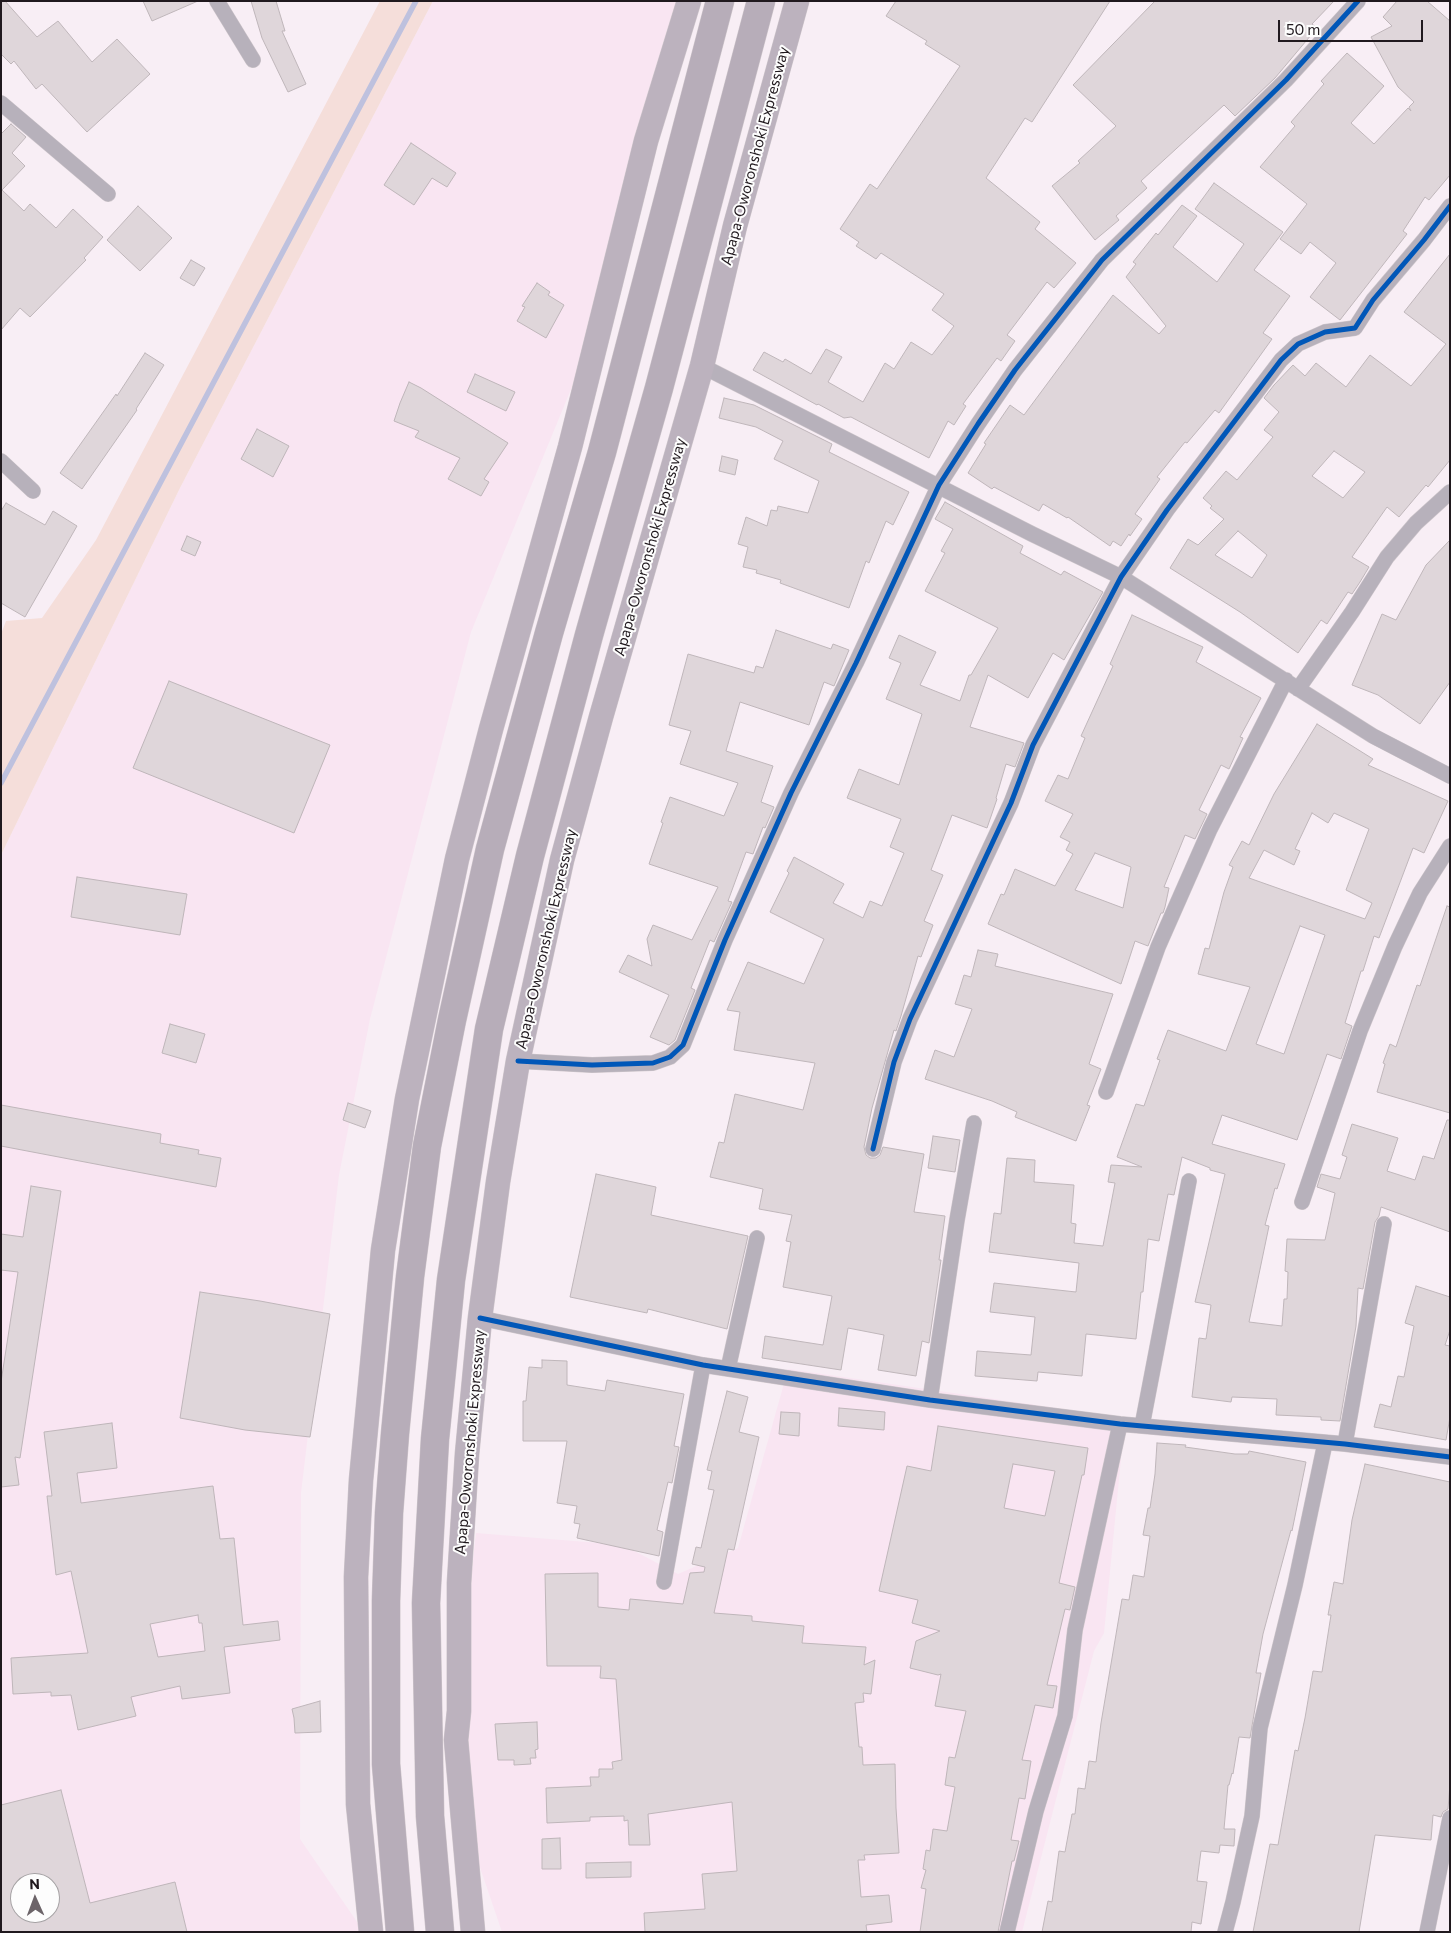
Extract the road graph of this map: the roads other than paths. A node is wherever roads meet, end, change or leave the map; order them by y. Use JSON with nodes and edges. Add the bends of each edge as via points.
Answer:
{"nodes":[{"id":1,"x":218,"y":1,"type":"edge"},
{"id":2,"x":689,"y":1,"type":"edge"},
{"id":3,"x":720,"y":1,"type":"edge"},
{"id":4,"x":761,"y":1,"type":"edge"},
{"id":5,"x":797,"y":1,"type":"edge"},
{"id":6,"x":1358,"y":1,"type":"edge"},
{"id":7,"x":254,"y":60,"type":"dead end"},
{"id":8,"x":1,"y":103,"type":"edge"},
{"id":9,"x":108,"y":194,"type":"dead end"},
{"id":10,"x":1450,"y":206,"type":"edge"},
{"id":11,"x":702,"y":366,"type":"junction"},
{"id":12,"x":1,"y":461,"type":"edge"},
{"id":13,"x":939,"y":485,"type":"junction"},
{"id":14,"x":33,"y":491,"type":"dead end"},
{"id":15,"x":1450,"y":492,"type":"edge"},
{"id":16,"x":1121,"y":577,"type":"junction"},
{"id":17,"x":1292,"y":685,"type":"junction"},
{"id":18,"x":1450,"y":776,"type":"edge"},
{"id":19,"x":1450,"y":846,"type":"edge"},
{"id":20,"x":518,"y":1061,"type":"junction"},
{"id":21,"x":1106,"y":1092,"type":"dead end"},
{"id":22,"x":974,"y":1123,"type":"dead end"},
{"id":23,"x":873,"y":1150,"type":"dead end"},
{"id":24,"x":1189,"y":1181,"type":"dead end"},
{"id":25,"x":1302,"y":1202,"type":"dead end"},
{"id":26,"x":1384,"y":1224,"type":"dead end"},
{"id":27,"x":757,"y":1238,"type":"dead end"},
{"id":28,"x":480,"y":1318,"type":"junction"},
{"id":29,"x":703,"y":1365,"type":"junction"},
{"id":30,"x":728,"y":1369,"type":"junction"},
{"id":31,"x":930,"y":1400,"type":"junction"},
{"id":32,"x":1120,"y":1424,"type":"junction"},
{"id":33,"x":1142,"y":1426,"type":"junction"},
{"id":34,"x":1325,"y":1443,"type":"junction"},
{"id":35,"x":1345,"y":1444,"type":"junction"},
{"id":36,"x":1450,"y":1457,"type":"edge"},
{"id":37,"x":664,"y":1582,"type":"dead end"},
{"id":38,"x":1450,"y":1818,"type":"edge"},
{"id":39,"x":371,"y":1932,"type":"edge"},
{"id":40,"x":400,"y":1932,"type":"edge"},
{"id":41,"x":440,"y":1932,"type":"edge"},
{"id":42,"x":472,"y":1932,"type":"edge"},
{"id":43,"x":1006,"y":1932,"type":"edge"},
{"id":44,"x":1225,"y":1932,"type":"edge"},
{"id":45,"x":1427,"y":1932,"type":"edge"}],
"edges":[{"from":1,"to":7,"type":"street"},
{"from":2,"to":39,"type":"main road","via":[[646,141],[570,447],[457,859],[402,1127],[382,1259],[361,1480],[357,1567],[358,1804]]},
{"from":3,"to":40,"type":"highway","via":[[602,452],[490,849],[427,1146],[410,1277],[389,1513],[386,1764]]},
{"from":4,"to":41,"type":"highway","name":"Apapa-Oworonshoki Expressway","via":[[659,388],[588,635],[489,1029],[451,1280],[435,1439],[427,1594],[430,1816]]},
{"from":5,"to":11,"type":"main road","name":"Apapa-Oworonshoki Expressway","via":[[735,226]]},
{"from":6,"to":13,"type":"street","via":[[1286,80],[1102,260],[1014,370]]},
{"from":8,"to":9,"type":"street"},
{"from":10,"to":16,"type":"street","via":[[1373,300],[1355,328],[1325,332],[1298,344],[1281,360],[1167,510]]},
{"from":11,"to":13,"type":"street"},
{"from":11,"to":20,"type":"main road","name":"Apapa-Oworonshoki Expressway","via":[[562,860]]},
{"from":12,"to":14,"type":"street"},
{"from":13,"to":16,"type":"street"},
{"from":13,"to":20,"type":"street","via":[[791,793],[725,940],[683,1045],[670,1057],[653,1063],[592,1065]]},
{"from":15,"to":17,"type":"street","via":[[1416,523],[1387,557],[1352,612]]},
{"from":16,"to":17,"type":"street"},
{"from":16,"to":23,"type":"street","via":[[1033,745],[1012,803],[910,1019],[894,1062]]},
{"from":17,"to":18,"type":"street","via":[[1373,736]]},
{"from":17,"to":21,"type":"street","via":[[1210,829],[1158,947]]},
{"from":19,"to":25,"type":"street","via":[[1420,893],[1395,946],[1360,1031]]},
{"from":20,"to":28,"type":"main road","name":"Apapa-Oworonshoki Expressway"},
{"from":22,"to":31,"type":"street"},
{"from":24,"to":33,"type":"street"},
{"from":26,"to":35,"type":"street"},
{"from":27,"to":30,"type":"street"},
{"from":28,"to":29,"type":"street"},
{"from":28,"to":42,"type":"main road","name":"Apapa-Oworonshoki Expressway","via":[[459,1582],[456,1740]]},
{"from":29,"to":30,"type":"street"},
{"from":29,"to":37,"type":"street"},
{"from":30,"to":31,"type":"street"},
{"from":31,"to":32,"type":"street"},
{"from":32,"to":33,"type":"street"},
{"from":32,"to":43,"type":"street","via":[[1075,1630],[1065,1716],[1036,1811]]},
{"from":33,"to":34,"type":"street"},
{"from":34,"to":35,"type":"street"},
{"from":34,"to":44,"type":"street","via":[[1296,1585],[1260,1728],[1252,1816]]},
{"from":35,"to":36,"type":"street"},
{"from":38,"to":45,"type":"street"}]}
